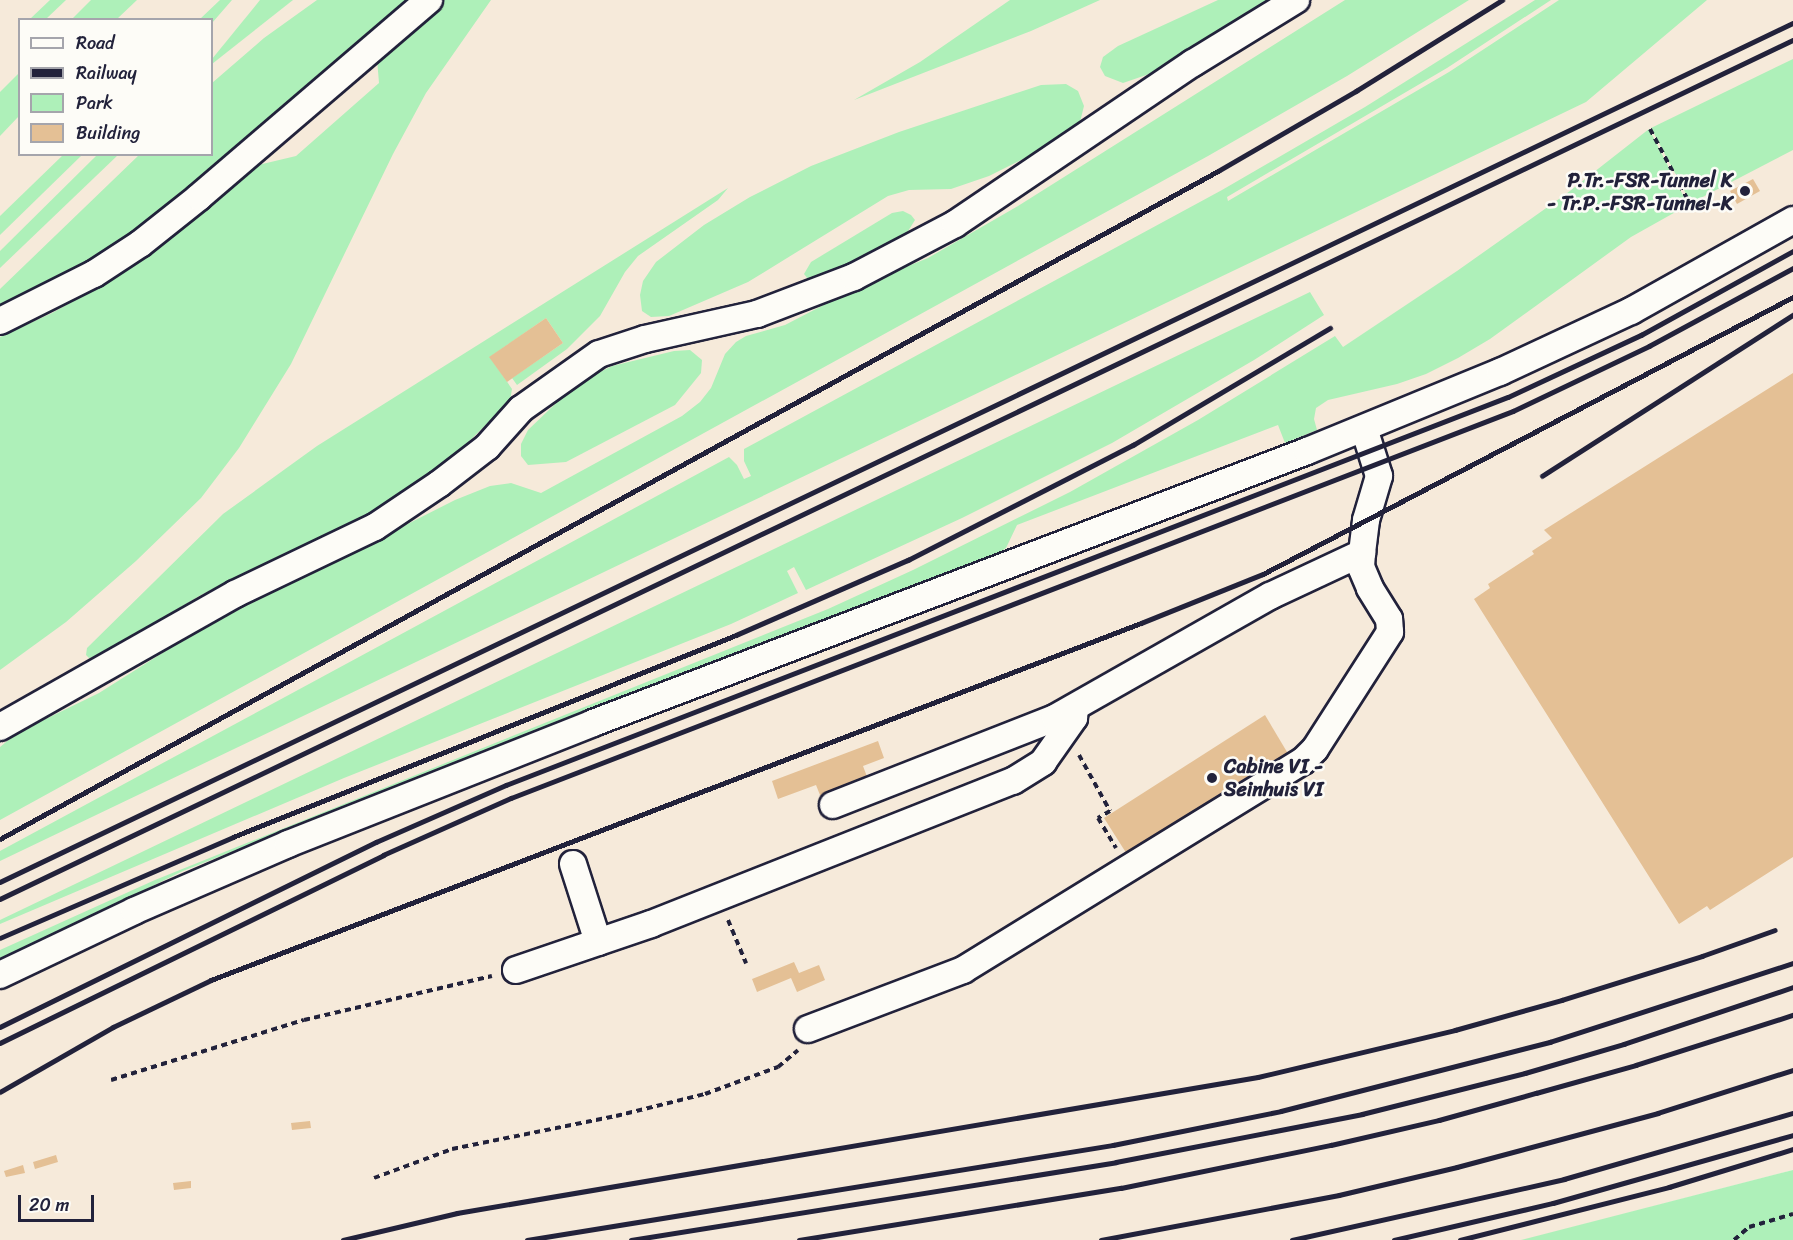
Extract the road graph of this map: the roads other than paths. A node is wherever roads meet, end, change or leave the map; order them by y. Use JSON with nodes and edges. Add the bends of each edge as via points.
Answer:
{"nodes":[{"id":1,"x":429,"y":0,"type":"edge"},
{"id":2,"x":1296,"y":0,"type":"edge"},
{"id":3,"x":1793,"y":220,"type":"edge"},
{"id":4,"x":0,"y":321,"type":"edge"},
{"id":5,"x":1364,"y":428,"type":"junction"},
{"id":6,"x":1362,"y":553,"type":"junction"},
{"id":7,"x":1075,"y":708,"type":"junction"},
{"id":8,"x":0,"y":727,"type":"edge"},
{"id":9,"x":833,"y":804,"type":"dead end"},
{"id":10,"x":573,"y":864,"type":"dead end"},
{"id":11,"x":598,"y":942,"type":"junction"},
{"id":12,"x":516,"y":969,"type":"road end"},
{"id":13,"x":0,"y":975,"type":"edge"},
{"id":14,"x":808,"y":1029,"type":"road end"}],
"edges":[{"from":1,"to":4,"type":"lane","via":[[140,244],[94,274]]},
{"from":2,"to":8,"type":"lane","via":[[1193,63],[955,224],[854,277],[757,314],[645,339],[599,354],[521,409],[479,454],[375,527],[235,594]]},
{"from":3,"to":5,"type":"lane","via":[[1631,311],[1500,372]]},
{"from":5,"to":6,"type":"lane","via":[[1379,476],[1366,520]]},
{"from":5,"to":13,"type":"lane","via":[[309,836],[144,906]]},
{"from":6,"to":7,"type":"lane","via":[[1270,596]]},
{"from":6,"to":14,"type":"lane","via":[[1361,567],[1389,619],[1389,632],[1303,761],[963,970]]},
{"from":7,"to":9,"type":"lane","via":[[1023,732]]},
{"from":7,"to":11,"type":"lane","via":[[1074,718],[1036,768],[1013,781]]},
{"from":10,"to":11,"type":"lane"},
{"from":11,"to":12,"type":"lane"}]}
